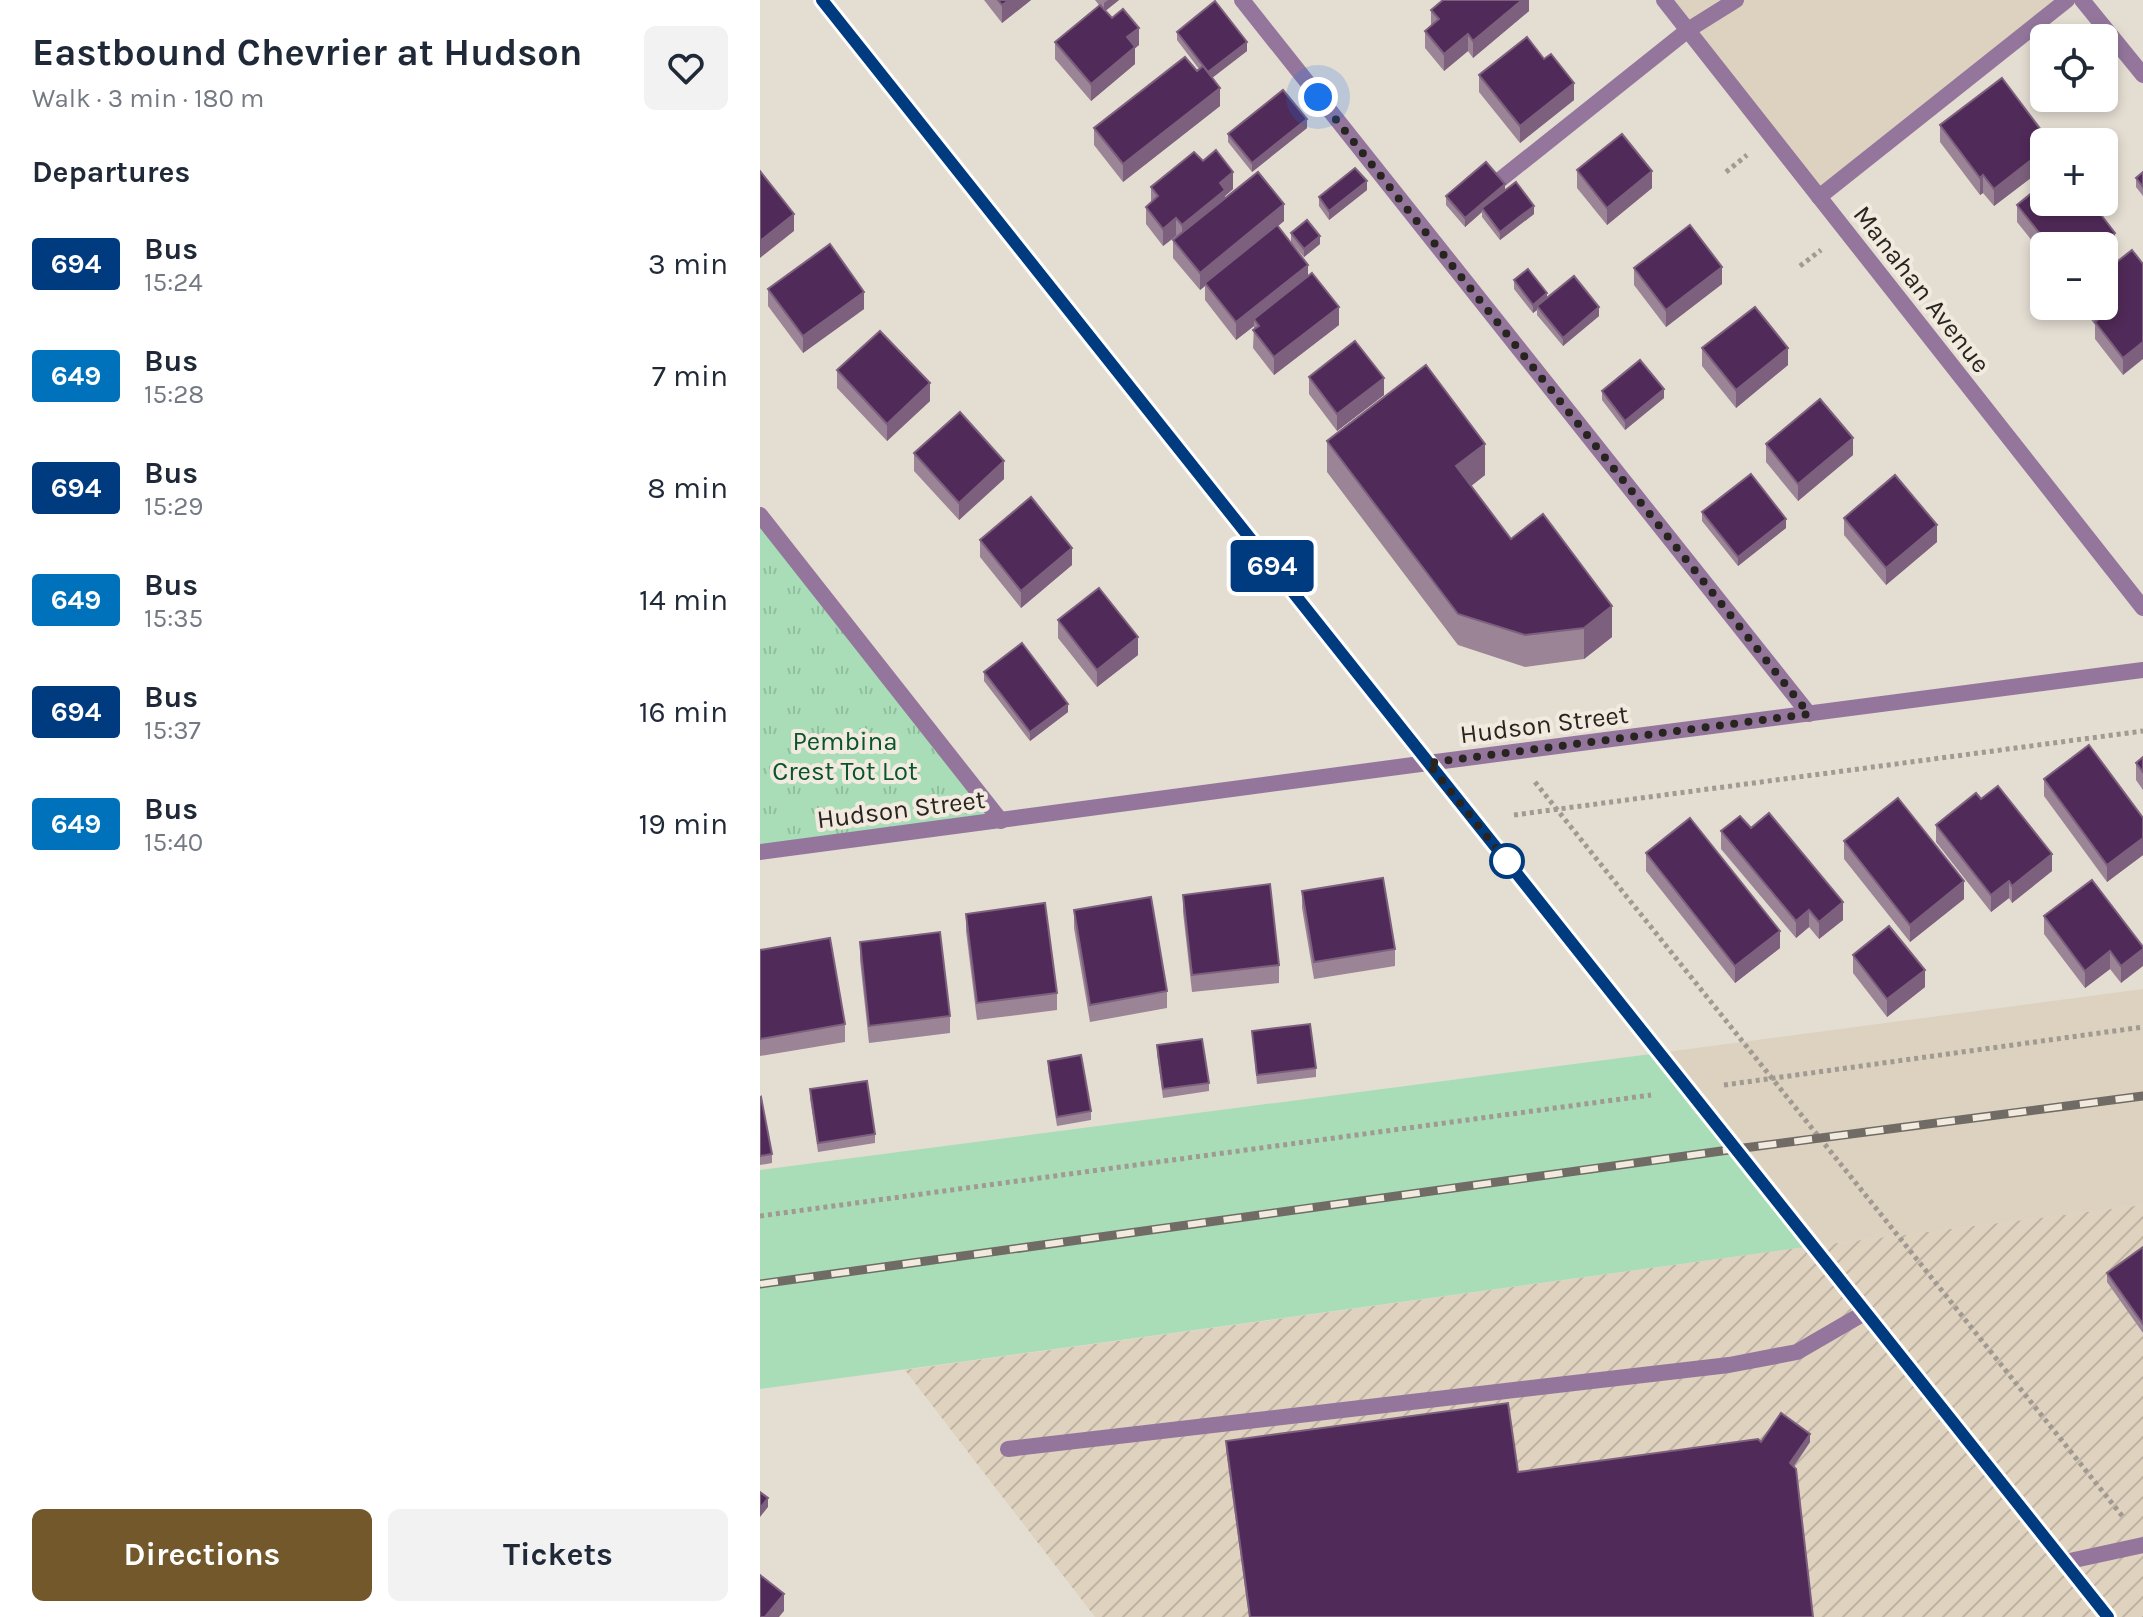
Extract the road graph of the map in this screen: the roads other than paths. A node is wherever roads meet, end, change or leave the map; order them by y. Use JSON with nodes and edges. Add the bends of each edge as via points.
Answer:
{"nodes":[{"id":1,"x":822,"y":0,"type":"edge"},
{"id":2,"x":1242,"y":0,"type":"edge"},
{"id":3,"x":1664,"y":0,"type":"edge"},
{"id":4,"x":1736,"y":0,"type":"edge"},
{"id":5,"x":2067,"y":0,"type":"edge"},
{"id":6,"x":2082,"y":0,"type":"edge"},
{"id":7,"x":1688,"y":30,"type":"junction"},
{"id":8,"x":2143,"y":75,"type":"edge"},
{"id":9,"x":1496,"y":183,"type":"edge"},
{"id":10,"x":1819,"y":197,"type":"junction"},
{"id":11,"x":760,"y":515,"type":"edge"},
{"id":12,"x":2143,"y":608,"type":"edge"},
{"id":13,"x":2143,"y":670,"type":"edge"},
{"id":14,"x":1809,"y":714,"type":"junction"},
{"id":15,"x":1428,"y":763,"type":"junction"},
{"id":16,"x":1001,"y":821,"type":"junction"},
{"id":17,"x":760,"y":852,"type":"edge"},
{"id":18,"x":1866,"y":1312,"type":"junction"},
{"id":19,"x":1008,"y":1449,"type":"dead end"},
{"id":20,"x":2143,"y":1545,"type":"edge"},
{"id":21,"x":2065,"y":1562,"type":"junction"},
{"id":22,"x":2108,"y":1617,"type":"edge"}],
"edges":[{"from":1,"to":15,"type":"street"},
{"from":2,"to":14,"type":"street"},
{"from":3,"to":7,"type":"street","name":"Manahan Avenue"},
{"from":4,"to":7,"type":"street"},
{"from":5,"to":10,"type":"street"},
{"from":6,"to":8,"type":"street"},
{"from":7,"to":9,"type":"street"},
{"from":7,"to":10,"type":"street","name":"Manahan Avenue"},
{"from":10,"to":12,"type":"street","name":"Manahan Avenue"},
{"from":11,"to":16,"type":"street"},
{"from":13,"to":14,"type":"street","name":"Hudson Street"},
{"from":14,"to":15,"type":"street","name":"Hudson Street"},
{"from":15,"to":16,"type":"street","name":"Hudson Street"},
{"from":15,"to":18,"type":"street"},
{"from":16,"to":17,"type":"street","name":"Hudson Street"},
{"from":18,"to":19,"type":"street","via":[[1797,1352],[1729,1365]]},
{"from":18,"to":21,"type":"street"},
{"from":20,"to":21,"type":"street"},
{"from":21,"to":22,"type":"street"}]}
